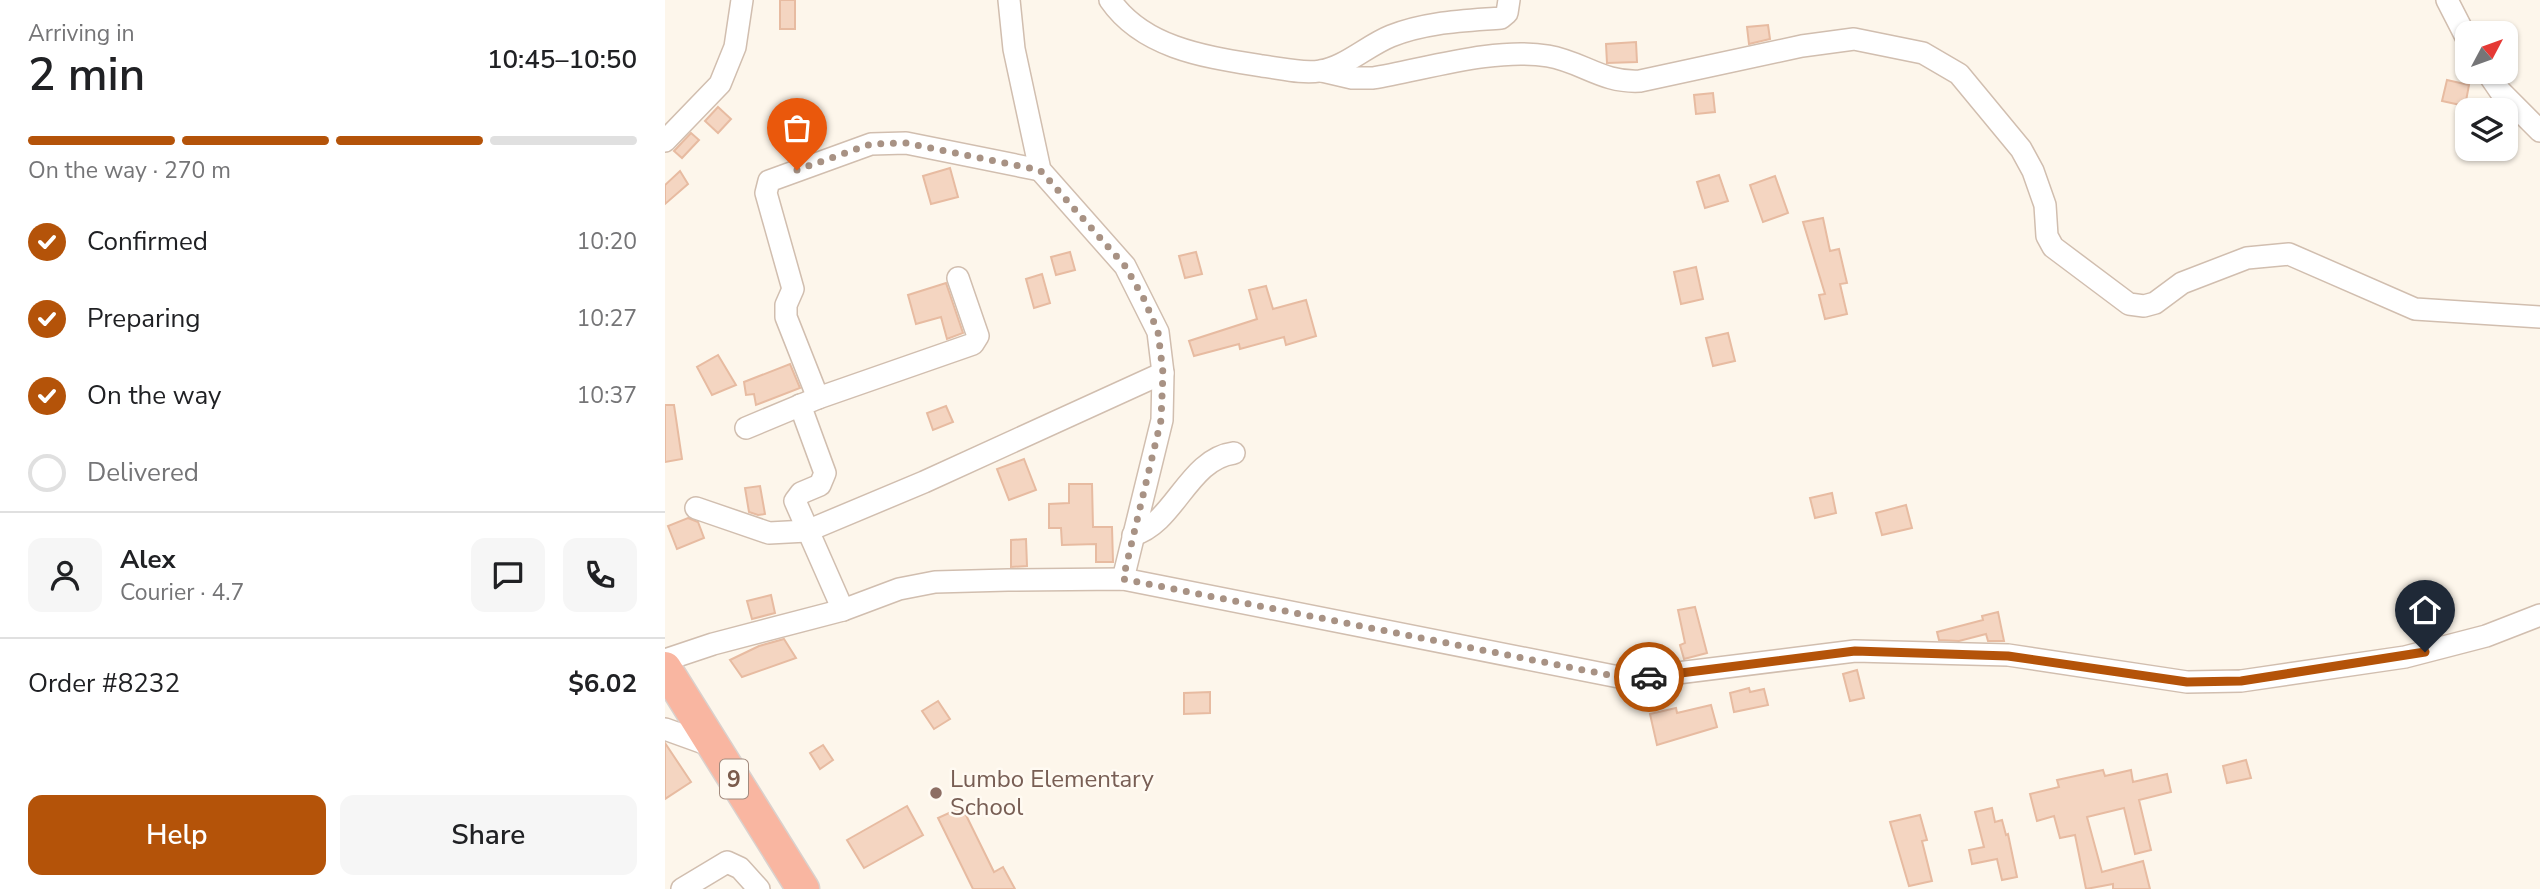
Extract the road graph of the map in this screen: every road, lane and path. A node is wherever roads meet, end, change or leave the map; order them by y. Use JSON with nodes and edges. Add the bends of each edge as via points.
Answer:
{"nodes":[{"id":1,"x":742,"y":0,"type":"edge"},
{"id":2,"x":1009,"y":0,"type":"edge"},
{"id":3,"x":1110,"y":0,"type":"edge"},
{"id":4,"x":1509,"y":0,"type":"edge"},
{"id":5,"x":2447,"y":0,"type":"edge"},
{"id":6,"x":2458,"y":21,"type":"edge"},
{"id":7,"x":1322,"y":72,"type":"junction"},
{"id":8,"x":2495,"y":84,"type":"edge"},
{"id":9,"x":2540,"y":131,"type":"edge"},
{"id":10,"x":665,"y":141,"type":"edge"},
{"id":11,"x":1040,"y":170,"type":"junction"},
{"id":12,"x":958,"y":278,"type":"dead end"},
{"id":13,"x":2540,"y":317,"type":"edge"},
{"id":14,"x":1163,"y":373,"type":"junction"},
{"id":15,"x":809,"y":402,"type":"junction"},
{"id":16,"x":746,"y":428,"type":"dead end"},
{"id":17,"x":1234,"y":453,"type":"dead end"},
{"id":18,"x":696,"y":508,"type":"dead end"},
{"id":19,"x":807,"y":531,"type":"junction"},
{"id":20,"x":1133,"y":535,"type":"junction"},
{"id":21,"x":1123,"y":579,"type":"junction"},
{"id":22,"x":843,"y":610,"type":"junction"},
{"id":23,"x":2540,"y":615,"type":"edge"},
{"id":24,"x":665,"y":660,"type":"edge"},
{"id":25,"x":665,"y":668,"type":"edge"},
{"id":26,"x":665,"y":729,"type":"edge"},
{"id":27,"x":715,"y":747,"type":"junction"},
{"id":28,"x":801,"y":888,"type":"edge"},
{"id":29,"x":682,"y":889,"type":"edge"},
{"id":30,"x":759,"y":889,"type":"edge"}],
"edges":[{"from":1,"to":10,"type":"street","via":[[729,68],[720,84]]},
{"from":2,"to":11,"type":"street","via":[[1014,49]]},
{"from":3,"to":7,"type":"street","via":[[1135,27],[1173,46],[1217,59]]},
{"from":4,"to":7,"type":"street","via":[[1501,18],[1418,27]]},
{"from":5,"to":6,"type":"street"},
{"from":7,"to":13,"type":"street","via":[[1373,78],[1511,54],[1556,58],[1629,82],[1802,46],[1854,39],[1887,44],[1923,53],[1959,74],[2002,124],[2033,171],[2053,247],[2129,304],[2155,303],[2182,283],[2247,258],[2289,254],[2415,309]]},
{"from":8,"to":9,"type":"street"},
{"from":11,"to":14,"type":"street","via":[[1125,266],[1158,332]]},
{"from":11,"to":15,"type":"street","via":[[906,143],[871,144],[769,181],[766,193],[793,289],[786,317]]},
{"from":12,"to":15,"type":"street","via":[[978,336],[973,344]]},
{"from":14,"to":19,"type":"street"},
{"from":14,"to":20,"type":"street","via":[[1161,420]]},
{"from":15,"to":16,"type":"street"},
{"from":15,"to":19,"type":"street","via":[[825,473],[820,485],[796,498]]},
{"from":17,"to":20,"type":"street","via":[[1214,460],[1153,525]]},
{"from":18,"to":19,"type":"street","via":[[769,533]]},
{"from":19,"to":22,"type":"street"},
{"from":20,"to":21,"type":"street"},
{"from":21,"to":22,"type":"street","via":[[935,582],[898,589]]},
{"from":21,"to":23,"type":"street","via":[[1629,679],[1855,651],[2008,656],[2187,682],[2241,681],[2405,657],[2486,636]]},
{"from":22,"to":24,"type":"street"},
{"from":25,"to":27,"type":"highway","number":"9"},
{"from":26,"to":27,"type":"street"},
{"from":27,"to":28,"type":"highway","number":"9"},
{"from":29,"to":30,"type":"street","via":[[727,862],[740,868]]}]}
